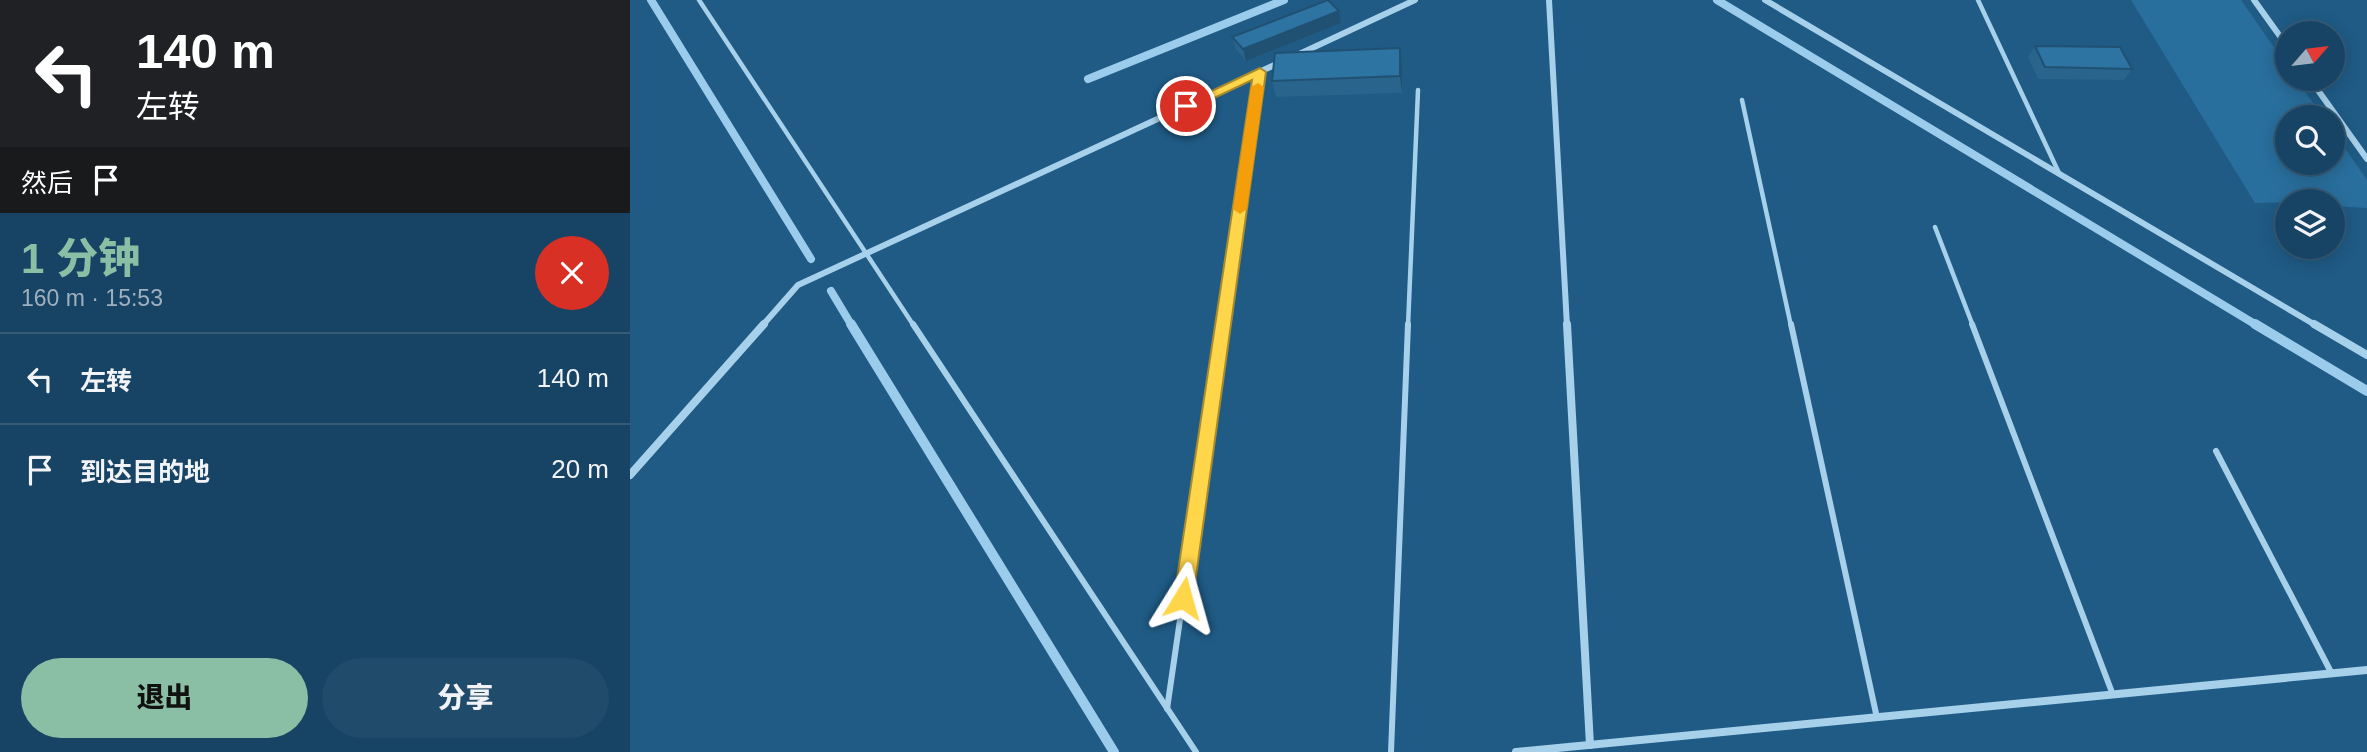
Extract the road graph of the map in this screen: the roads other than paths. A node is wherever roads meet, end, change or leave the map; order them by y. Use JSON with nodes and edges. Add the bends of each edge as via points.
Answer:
{"nodes":[{"id":1,"x":699,"y":0,"type":"edge"},
{"id":2,"x":1415,"y":0,"type":"edge"},
{"id":3,"x":1549,"y":0,"type":"edge"},
{"id":4,"x":1765,"y":0,"type":"edge"},
{"id":5,"x":1978,"y":0,"type":"edge"},
{"id":6,"x":2254,"y":0,"type":"edge"},
{"id":7,"x":2275,"y":29,"type":"edge"},
{"id":8,"x":1260,"y":72,"type":"junction"},
{"id":9,"x":1418,"y":90,"type":"dead end"},
{"id":10,"x":2319,"y":91,"type":"edge"},
{"id":11,"x":1742,"y":100,"type":"dead end"},
{"id":12,"x":2367,"y":159,"type":"edge"},
{"id":13,"x":2059,"y":173,"type":"junction"},
{"id":14,"x":1935,"y":227,"type":"dead end"},
{"id":15,"x":866,"y":255,"type":"junction"},
{"id":16,"x":2367,"y":355,"type":"edge"},
{"id":17,"x":2216,"y":451,"type":"dead end"},
{"id":18,"x":630,"y":475,"type":"edge"},
{"id":19,"x":2367,"y":670,"type":"edge"},
{"id":20,"x":2332,"y":674,"type":"junction"},
{"id":21,"x":2113,"y":695,"type":"junction"},
{"id":22,"x":1167,"y":709,"type":"junction"},
{"id":23,"x":1877,"y":718,"type":"junction"},
{"id":24,"x":1590,"y":745,"type":"junction"},
{"id":25,"x":1196,"y":752,"type":"edge"},
{"id":26,"x":1391,"y":752,"type":"edge"},
{"id":27,"x":1516,"y":752,"type":"edge"}],
"edges":[{"from":1,"to":15,"type":"lane"},
{"from":2,"to":8,"type":"street"},
{"from":3,"to":24,"type":"street"},
{"from":4,"to":13,"type":"street"},
{"from":5,"to":13,"type":"lane"},
{"from":6,"to":7,"type":"street"},
{"from":8,"to":15,"type":"street"},
{"from":8,"to":22,"type":"lane"},
{"from":9,"to":26,"type":"lane"},
{"from":10,"to":12,"type":"street"},
{"from":11,"to":23,"type":"lane"},
{"from":13,"to":16,"type":"street"},
{"from":14,"to":21,"type":"lane"},
{"from":15,"to":18,"type":"street","via":[[798,285]]},
{"from":15,"to":22,"type":"lane"},
{"from":17,"to":20,"type":"lane"},
{"from":19,"to":20,"type":"street"},
{"from":20,"to":21,"type":"street"},
{"from":21,"to":23,"type":"street"},
{"from":22,"to":25,"type":"lane"},
{"from":23,"to":24,"type":"street"},
{"from":24,"to":27,"type":"street"}]}
